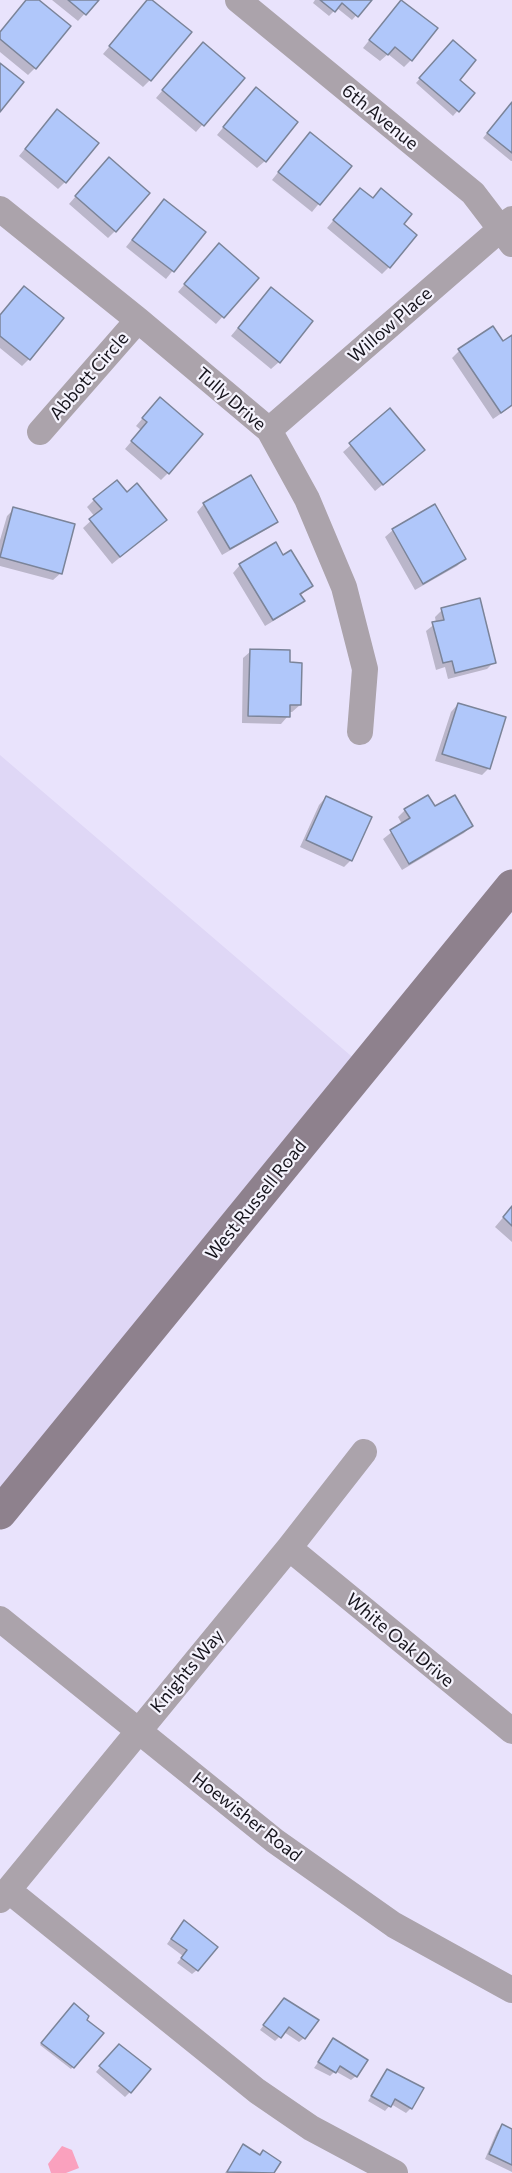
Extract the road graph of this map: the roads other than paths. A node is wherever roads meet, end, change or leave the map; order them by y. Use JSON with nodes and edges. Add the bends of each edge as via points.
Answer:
{"nodes":[{"id":1,"x":238,"y":0,"type":"edge"},
{"id":2,"x":0,"y":209,"type":"edge"},
{"id":3,"x":509,"y":231,"type":"edge"},
{"id":4,"x":138,"y":320,"type":"junction"},
{"id":5,"x":269,"y":430,"type":"junction"},
{"id":6,"x":40,"y":432,"type":"dead end"},
{"id":7,"x":360,"y":732,"type":"dead end"},
{"id":8,"x":512,"y":886,"type":"edge"},
{"id":9,"x":364,"y":1452,"type":"dead end"},
{"id":10,"x":0,"y":1513,"type":"edge"},
{"id":11,"x":289,"y":1548,"type":"junction"},
{"id":12,"x":0,"y":1619,"type":"edge"},
{"id":13,"x":137,"y":1731,"type":"junction"},
{"id":14,"x":512,"y":1731,"type":"edge"},
{"id":15,"x":4,"y":1895,"type":"edge"},
{"id":16,"x":512,"y":1990,"type":"edge"},
{"id":17,"x":395,"y":2173,"type":"edge"}],
"edges":[{"from":1,"to":3,"type":"street","name":"6th Avenue","via":[[473,193]]},
{"from":2,"to":4,"type":"street","name":"Tully Drive"},
{"from":3,"to":5,"type":"street","name":"Willow Place"},
{"from":4,"to":5,"type":"street","name":"Tully Drive"},
{"from":4,"to":6,"type":"street","name":"Abbott Circle"},
{"from":5,"to":7,"type":"street","name":"Tully Drive","via":[[307,499],[344,587],[365,669]]},
{"from":8,"to":10,"type":"street","name":"West Russell Road"},
{"from":9,"to":11,"type":"street","name":"Knights Way"},
{"from":11,"to":13,"type":"street","name":"Knights Way"},
{"from":11,"to":14,"type":"street","name":"White Oak Drive"},
{"from":12,"to":13,"type":"street","name":"Hoewisher Road"},
{"from":13,"to":15,"type":"street","name":"Knights Way"},
{"from":13,"to":16,"type":"street","name":"Hoewisher Road","via":[[275,1841],[385,1918]]},
{"from":15,"to":17,"type":"street","name":"Knights Way","via":[[257,2091],[311,2128]]}]}
